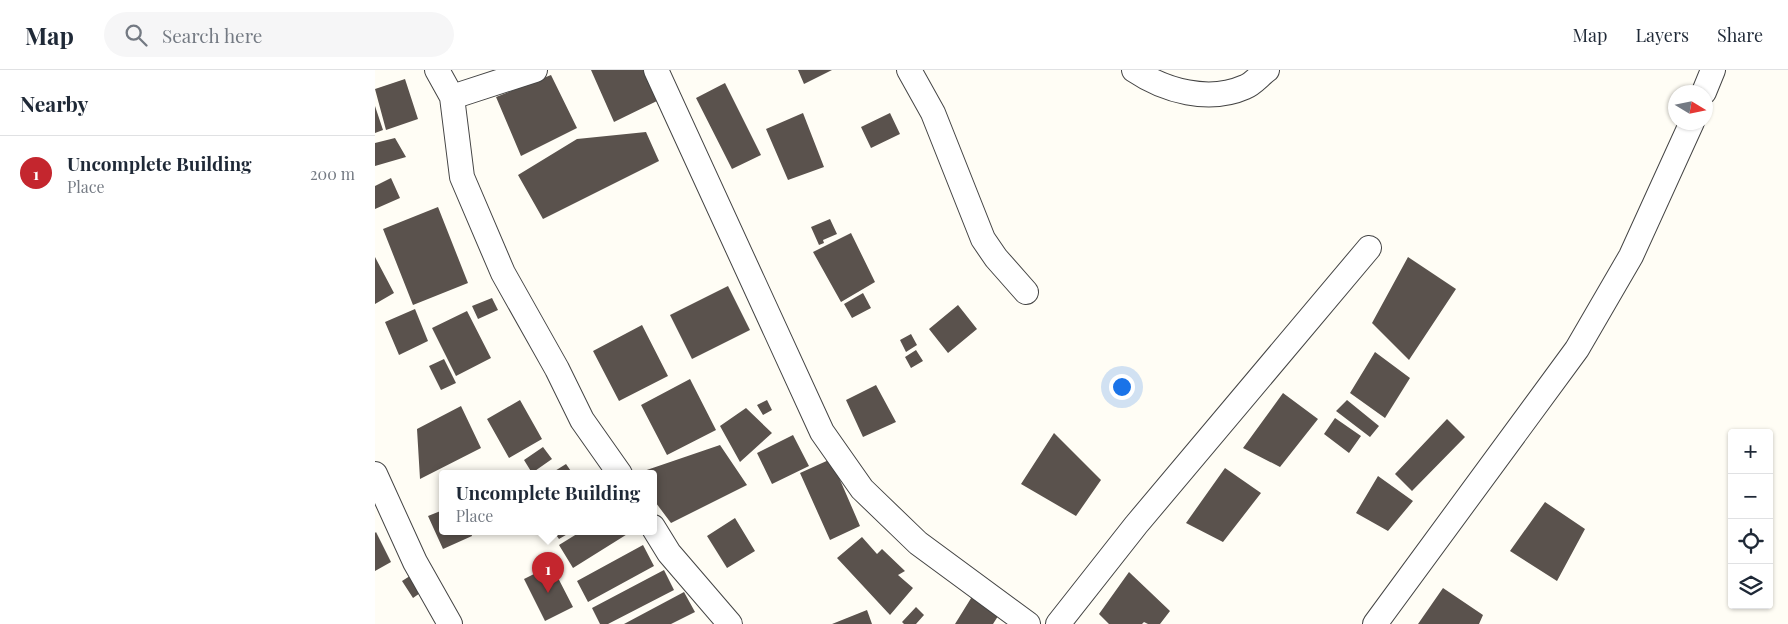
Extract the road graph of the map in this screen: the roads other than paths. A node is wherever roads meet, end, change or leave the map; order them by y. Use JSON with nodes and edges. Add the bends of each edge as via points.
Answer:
{"nodes":[{"id":1,"x":437,"y":70,"type":"edge"},
{"id":2,"x":535,"y":70,"type":"edge"},
{"id":3,"x":657,"y":70,"type":"edge"},
{"id":4,"x":909,"y":70,"type":"edge"},
{"id":5,"x":1134,"y":70,"type":"edge"},
{"id":6,"x":1267,"y":70,"type":"edge"},
{"id":7,"x":1713,"y":70,"type":"edge"},
{"id":8,"x":1707,"y":85,"type":"edge"},
{"id":9,"x":452,"y":98,"type":"junction"},
{"id":10,"x":1688,"y":130,"type":"edge"},
{"id":11,"x":1369,"y":248,"type":"dead end"},
{"id":12,"x":1026,"y":292,"type":"dead end"},
{"id":13,"x":616,"y":470,"type":"edge"},
{"id":14,"x":375,"y":474,"type":"edge"},
{"id":15,"x":657,"y":534,"type":"edge"},
{"id":16,"x":450,"y":624,"type":"edge"},
{"id":17,"x":730,"y":624,"type":"edge"},
{"id":18,"x":1028,"y":624,"type":"edge"},
{"id":19,"x":1058,"y":624,"type":"edge"},
{"id":20,"x":1375,"y":624,"type":"edge"}],
"edges":[{"from":1,"to":9,"type":"street"},
{"from":2,"to":9,"type":"street"},
{"from":3,"to":18,"type":"street","via":[[822,432],[862,489],[918,543]]},
{"from":4,"to":12,"type":"street","via":[[933,113],[983,239]]},
{"from":5,"to":6,"type":"street","via":[[1155,84],[1211,95],[1246,87]]},
{"from":7,"to":8,"type":"street"},
{"from":9,"to":13,"type":"street","via":[[461,178],[499,264],[582,420]]},
{"from":10,"to":20,"type":"street","via":[[1631,256],[1577,349]]},
{"from":11,"to":19,"type":"street","via":[[1136,525]]},
{"from":14,"to":16,"type":"street","via":[[415,562]]},
{"from":15,"to":17,"type":"street","via":[[669,553]]}]}
